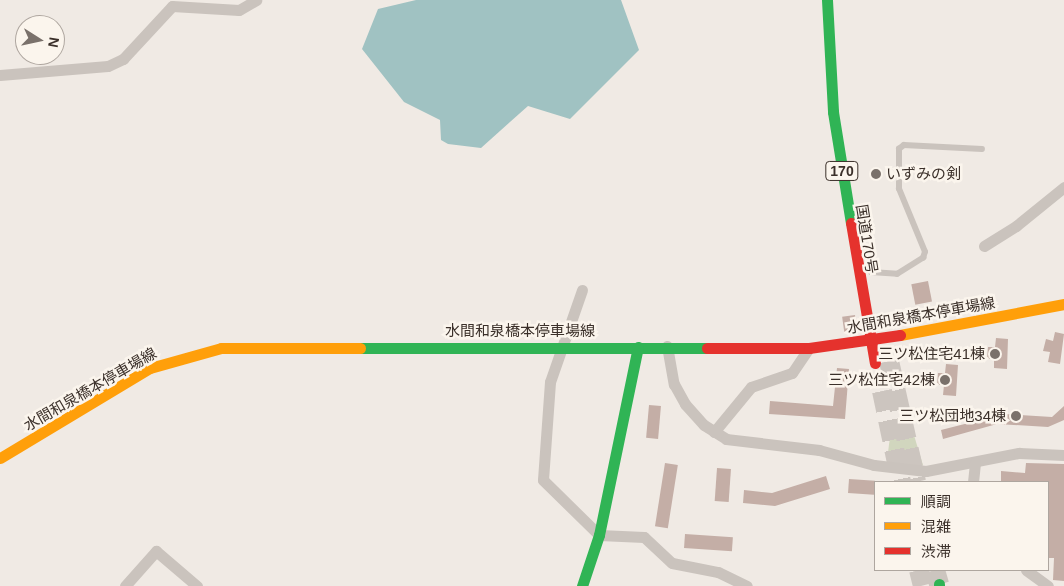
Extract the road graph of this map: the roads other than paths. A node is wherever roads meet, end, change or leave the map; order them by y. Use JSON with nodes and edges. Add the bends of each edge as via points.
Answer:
{"nodes":[{"id":1,"x":256,"y":0,"type":"edge"},
{"id":2,"x":827,"y":0,"type":"edge"},
{"id":3,"x":839,"y":0,"type":"edge"},
{"id":4,"x":0,"y":75,"type":"edge"},
{"id":5,"x":982,"y":149,"type":"dead end"},
{"id":6,"x":1064,"y":187,"type":"edge"},
{"id":7,"x":984,"y":246,"type":"dead end"},
{"id":8,"x":871,"y":272,"type":"junction"},
{"id":9,"x":582,"y":290,"type":"dead end"},
{"id":10,"x":1064,"y":304,"type":"edge"},
{"id":11,"x":883,"y":338,"type":"junction"},
{"id":12,"x":870,"y":341,"type":"junction"},
{"id":13,"x":561,"y":346,"type":"junction"},
{"id":14,"x":667,"y":346,"type":"junction"},
{"id":15,"x":638,"y":347,"type":"junction"},
{"id":16,"x":809,"y":348,"type":"junction"},
{"id":17,"x":889,"y":361,"type":"tunnel mouth"},
{"id":18,"x":876,"y":363,"type":"tunnel mouth"},
{"id":19,"x":714,"y":432,"type":"junction"},
{"id":20,"x":1064,"y":455,"type":"edge"},
{"id":21,"x":0,"y":458,"type":"edge"},
{"id":22,"x":975,"y":462,"type":"junction"},
{"id":23,"x":973,"y":481,"type":"edge"},
{"id":24,"x":599,"y":535,"type":"junction"},
{"id":25,"x":1027,"y":571,"type":"edge"},
{"id":26,"x":125,"y":586,"type":"edge"},
{"id":27,"x":197,"y":586,"type":"edge"},
{"id":28,"x":582,"y":586,"type":"edge"},
{"id":29,"x":747,"y":586,"type":"edge"},
{"id":30,"x":1048,"y":586,"type":"edge"}],
"edges":[{"from":1,"to":4,"type":"street","via":[[239,10],[172,6],[122,60],[108,66]]},
{"from":2,"to":12,"type":"main road","name":"国道170号","number":"170","via":[[833,112]]},
{"from":3,"to":8,"type":"main road","name":"国道170号","number":"170","via":[[843,96]]},
{"from":5,"to":8,"type":"lane","via":[[904,144],[899,149],[899,189],[925,252],[923,258],[897,274]]},
{"from":6,"to":7,"type":"street","via":[[1016,226]]},
{"from":8,"to":11,"type":"main road","name":"国道170号","number":"170"},
{"from":9,"to":13,"type":"street"},
{"from":10,"to":11,"type":"main road","name":"水間和泉橋本停車場線"},
{"from":11,"to":12,"type":"main road","name":"水間和泉橋本停車場線"},
{"from":11,"to":17,"type":"main road","name":"国道170号","number":"170"},
{"from":12,"to":16,"type":"main road","name":"水間和泉橋本停車場線"},
{"from":12,"to":18,"type":"main road","name":"国道170号","number":"170"},
{"from":13,"to":15,"type":"main road","name":"水間和泉橋本停車場線"},
{"from":13,"to":21,"type":"main road","name":"水間和泉橋本停車場線","via":[[249,345],[204,351],[150,368]]},
{"from":13,"to":24,"type":"street","via":[[545,408],[543,480]]},
{"from":14,"to":15,"type":"main road","name":"水間和泉橋本停車場線"},
{"from":14,"to":16,"type":"main road","name":"水間和泉橋本停車場線"},
{"from":14,"to":19,"type":"street","via":[[674,384],[685,404]]},
{"from":15,"to":24,"type":"main road"},
{"from":16,"to":19,"type":"street","via":[[792,373],[751,387]]},
{"from":19,"to":22,"type":"street","via":[[744,443],[819,450],[901,470],[926,471]]},
{"from":20,"to":22,"type":"street","via":[[1019,453]]},
{"from":22,"to":23,"type":"street"},
{"from":24,"to":28,"type":"main road"},
{"from":24,"to":29,"type":"street","via":[[644,537],[672,563],[718,572]]},
{"from":25,"to":30,"type":"street"},
{"from":26,"to":27,"type":"street","via":[[156,551]]}]}
